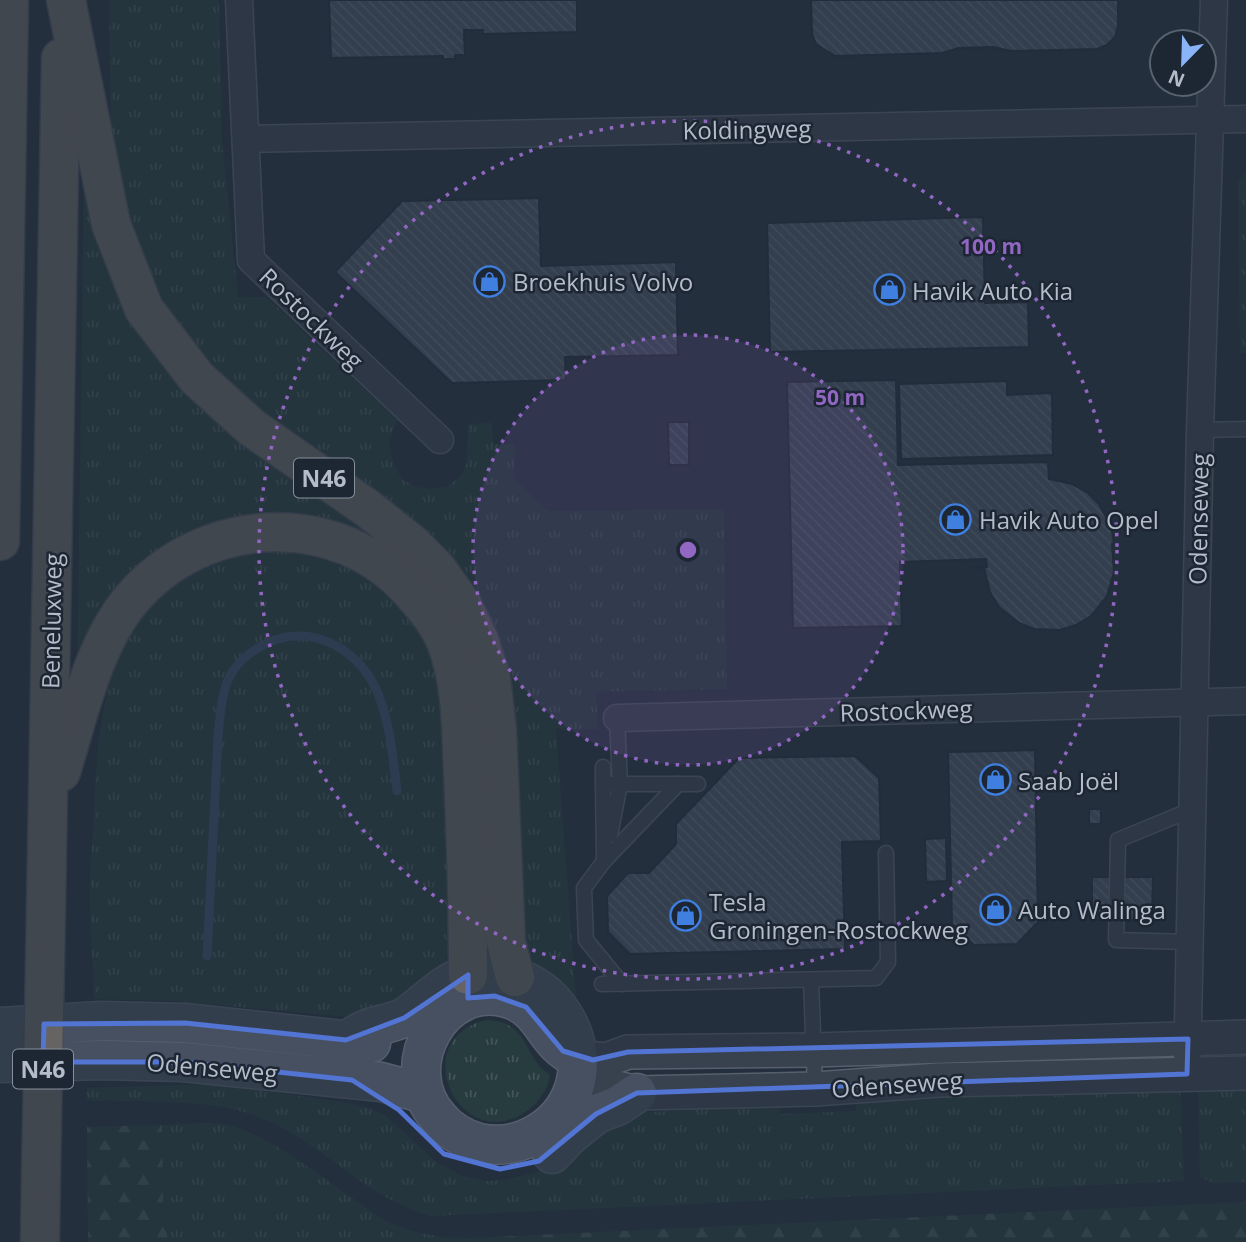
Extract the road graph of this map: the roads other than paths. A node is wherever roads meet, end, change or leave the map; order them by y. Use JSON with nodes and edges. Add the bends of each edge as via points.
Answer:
{"nodes":[{"id":1,"x":9,"y":0,"type":"edge"},
{"id":2,"x":64,"y":0,"type":"edge"},
{"id":3,"x":239,"y":0,"type":"edge"},
{"id":4,"x":1214,"y":0,"type":"edge"},
{"id":5,"x":1246,"y":118,"type":"edge"},
{"id":6,"x":1211,"y":119,"type":"junction"},
{"id":7,"x":247,"y":139,"type":"junction"},
{"id":8,"x":1246,"y":429,"type":"edge"},
{"id":9,"x":1200,"y":430,"type":"junction"},
{"id":10,"x":440,"y":440,"type":"dead end"},
{"id":11,"x":0,"y":541,"type":"edge"},
{"id":12,"x":1246,"y":701,"type":"edge"},
{"id":13,"x":1195,"y":702,"type":"junction"},
{"id":14,"x":617,"y":718,"type":"joint"},
{"id":15,"x":603,"y":767,"type":"dead end"},
{"id":16,"x":603,"y":784,"type":"junction"},
{"id":17,"x":620,"y":784,"type":"junction"},
{"id":18,"x":678,"y":784,"type":"junction"},
{"id":19,"x":698,"y":784,"type":"dead end"},
{"id":20,"x":1193,"y":809,"type":"junction"},
{"id":21,"x":48,"y":815,"type":"junction"},
{"id":22,"x":886,"y":853,"type":"dead end"},
{"id":23,"x":604,"y":861,"type":"junction"},
{"id":24,"x":1189,"y":942,"type":"junction"},
{"id":25,"x":515,"y":977,"type":"junction"},
{"id":26,"x":811,"y":981,"type":"junction"},
{"id":27,"x":602,"y":984,"type":"dead end"},
{"id":28,"x":622,"y":984,"type":"junction"},
{"id":29,"x":468,"y":988,"type":"junction"},
{"id":30,"x":425,"y":1021,"type":"junction"},
{"id":31,"x":0,"y":1027,"type":"edge"},
{"id":32,"x":1246,"y":1037,"type":"edge"},
{"id":33,"x":1188,"y":1038,"type":"junction"},
{"id":34,"x":574,"y":1046,"type":"junction"},
{"id":35,"x":814,"y":1050,"type":"junction"},
{"id":36,"x":0,"y":1063,"type":"edge"},
{"id":37,"x":1246,"y":1073,"type":"edge"},
{"id":38,"x":1188,"y":1074,"type":"junction"},
{"id":39,"x":352,"y":1080,"type":"junction"},
{"id":40,"x":815,"y":1090,"type":"junction"},
{"id":41,"x":422,"y":1093,"type":"junction"},
{"id":42,"x":637,"y":1093,"type":"junction"},
{"id":43,"x":572,"y":1094,"type":"junction"},
{"id":44,"x":40,"y":1242,"type":"edge"}],
"edges":[{"from":1,"to":11,"type":"highway"},
{"from":2,"to":21,"type":"highway","name":"Beneluxweg","number":"N46"},
{"from":2,"to":25,"type":"highway","number":"N46","via":[[111,224],[144,309],[197,378],[251,427],[411,543],[462,604],[492,678],[506,942]]},
{"from":3,"to":7,"type":"street","name":"Rostockweg"},
{"from":4,"to":6,"type":"street","name":"Odenseweg"},
{"from":5,"to":6,"type":"street","name":"Koldingweg"},
{"from":6,"to":7,"type":"street","name":"Koldingweg"},
{"from":6,"to":9,"type":"street","name":"Odenseweg"},
{"from":7,"to":10,"type":"street","name":"Rostockweg","via":[[251,260]]},
{"from":8,"to":9,"type":"lane"},
{"from":9,"to":13,"type":"street","name":"Odenseweg"},
{"from":12,"to":13,"type":"street","name":"Rostockweg"},
{"from":13,"to":14,"type":"street","name":"Rostockweg"},
{"from":13,"to":20,"type":"street","name":"Odenseweg"},
{"from":14,"to":17,"type":"lane"},
{"from":15,"to":16,"type":"lane"},
{"from":16,"to":17,"type":"lane"},
{"from":16,"to":23,"type":"lane"},
{"from":17,"to":18,"type":"lane"},
{"from":17,"to":23,"type":"lane"},
{"from":18,"to":19,"type":"lane"},
{"from":18,"to":23,"type":"lane"},
{"from":20,"to":24,"type":"street","name":"Odenseweg"},
{"from":20,"to":24,"type":"lane","via":[[1118,840],[1116,940]]},
{"from":21,"to":29,"type":"highway","number":"N46","via":[[103,646],[119,615],[145,584],[197,549],[244,533],[285,530],[345,544],[399,576],[428,610],[446,641],[461,725]]},
{"from":21,"to":44,"type":"highway","name":"Beneluxweg","number":"N46","bridge":true},
{"from":22,"to":26,"type":"lane","via":[[888,962],[876,978]]},
{"from":23,"to":28,"type":"lane","via":[[584,888],[586,940]]},
{"from":24,"to":33,"type":"street","name":"Odenseweg"},
{"from":25,"to":29,"type":"main road","via":[[501,974]]},
{"from":25,"to":34,"type":"main road","via":[[555,1001]]},
{"from":26,"to":28,"type":"lane"},
{"from":26,"to":35,"type":"lane"},
{"from":27,"to":28,"type":"lane"},
{"from":29,"to":30,"type":"main road","via":[[445,986]]},
{"from":29,"to":34,"type":"main road","via":[[526,1007],[563,1051]]},
{"from":30,"to":31,"type":"main road","name":"Odenseweg","via":[[404,1017],[346,1040],[185,1023],[101,1021]]},
{"from":30,"to":41,"type":"main road","via":[[419,1066]]},
{"from":32,"to":33,"type":"street"},
{"from":33,"to":35,"type":"street","name":"Odenseweg"},
{"from":33,"to":38,"type":"street","name":"Odenseweg"},
{"from":34,"to":35,"type":"street","name":"Odenseweg","via":[[606,1042],[628,1052]]},
{"from":34,"to":43,"type":"main road"},
{"from":35,"to":40,"type":"lane"},
{"from":36,"to":39,"type":"main road","name":"Odenseweg","via":[[183,1062]]},
{"from":37,"to":38,"type":"street"},
{"from":38,"to":40,"type":"street","name":"Odenseweg","via":[[939,1080]]},
{"from":39,"to":41,"type":"main road","name":"Odenseweg"},
{"from":39,"to":42,"type":"main road","via":[[376,1100],[399,1110],[443,1154],[480,1168],[500,1169],[554,1153],[596,1114]]},
{"from":40,"to":42,"type":"street","name":"Odenseweg"},
{"from":41,"to":43,"type":"main road","via":[[431,1110],[459,1135],[497,1145],[534,1136],[563,1111]]},
{"from":42,"to":43,"type":"street","name":"Odenseweg","via":[[617,1088]]}]}
